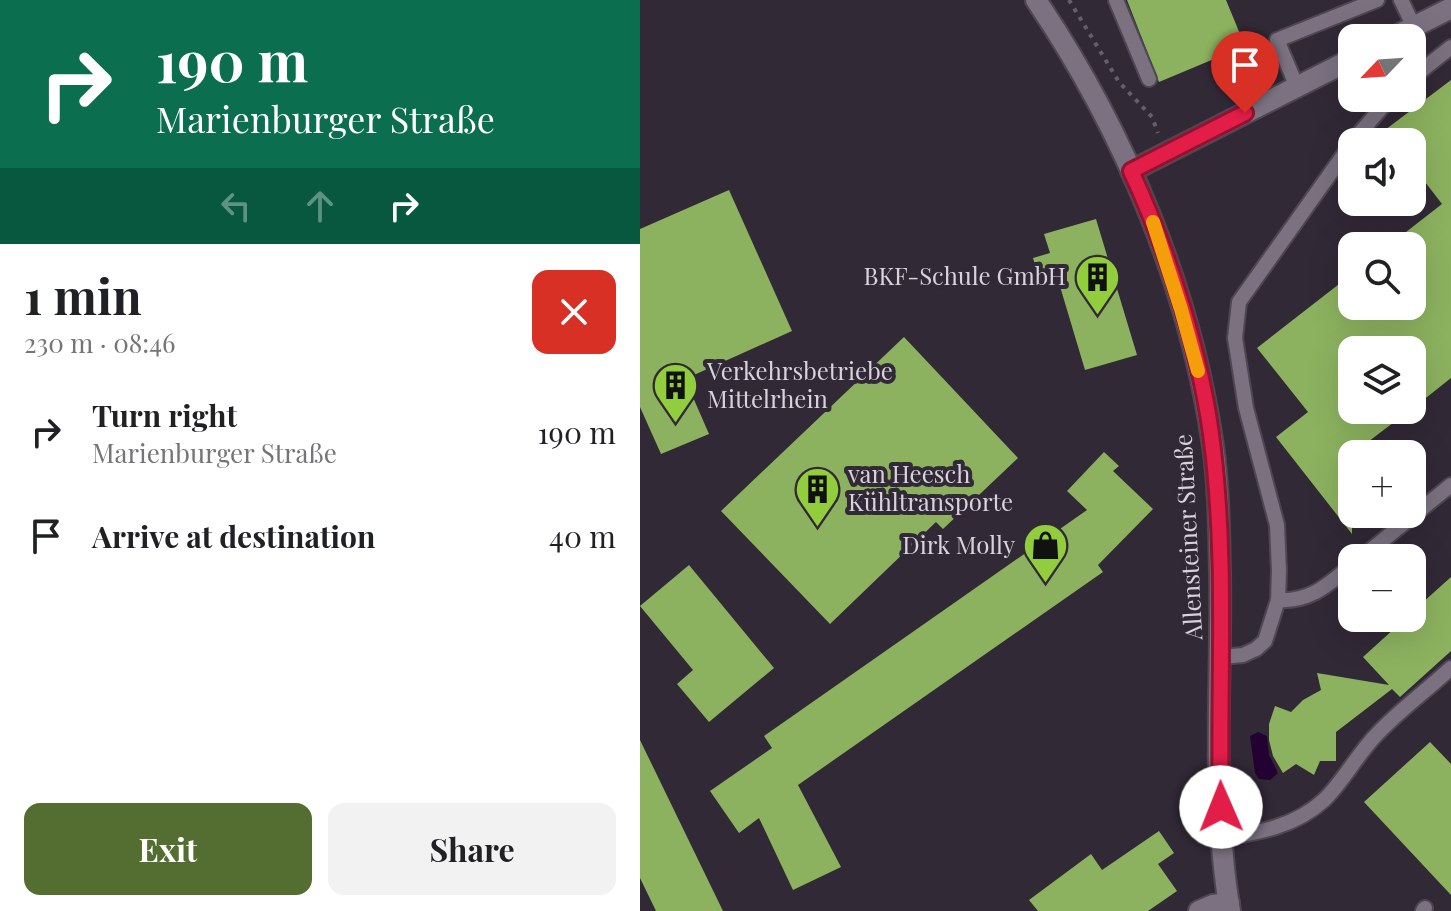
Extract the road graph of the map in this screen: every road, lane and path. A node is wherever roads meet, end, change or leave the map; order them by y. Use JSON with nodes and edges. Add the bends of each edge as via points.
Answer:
{"nodes":[{"id":1,"x":1036,"y":0,"type":"edge"},
{"id":2,"x":1069,"y":0,"type":"edge"},
{"id":3,"x":1116,"y":0,"type":"edge"},
{"id":4,"x":1377,"y":0,"type":"edge"},
{"id":5,"x":1401,"y":0,"type":"edge"},
{"id":6,"x":1451,"y":8,"type":"edge"},
{"id":7,"x":1413,"y":24,"type":"edge"},
{"id":8,"x":1420,"y":24,"type":"edge"},
{"id":9,"x":1451,"y":47,"type":"edge"},
{"id":10,"x":1338,"y":66,"type":"edge"},
{"id":11,"x":1426,"y":67,"type":"edge"},
{"id":12,"x":1149,"y":79,"type":"dead end"},
{"id":13,"x":1297,"y":87,"type":"junction"},
{"id":14,"x":1378,"y":112,"type":"edge"},
{"id":15,"x":1364,"y":128,"type":"edge"},
{"id":16,"x":1167,"y":153,"type":"junction"},
{"id":17,"x":1338,"y":162,"type":"edge"},
{"id":18,"x":1131,"y":171,"type":"junction"},
{"id":19,"x":1451,"y":485,"type":"edge"},
{"id":20,"x":1378,"y":544,"type":"edge"},
{"id":21,"x":1338,"y":576,"type":"edge"},
{"id":22,"x":1278,"y":600,"type":"junction"},
{"id":23,"x":1221,"y":657,"type":"junction"},
{"id":24,"x":1451,"y":668,"type":"edge"},
{"id":25,"x":1222,"y":838,"type":"junction"},
{"id":26,"x":1230,"y":907,"type":"edge"},
{"id":27,"x":1199,"y":911,"type":"edge"}],
"edges":[{"from":1,"to":18,"type":"street","name":"Allensteiner Straße"},
{"from":2,"to":16,"type":"path","via":[[1119,82],[1152,117]]},
{"from":3,"to":12,"type":"lane"},
{"from":4,"to":13,"type":"lane","via":[[1277,40]]},
{"from":5,"to":7,"type":"lane"},
{"from":6,"to":8,"type":"street"},
{"from":9,"to":11,"type":"lane"},
{"from":10,"to":13,"type":"street"},
{"from":13,"to":16,"type":"street"},
{"from":14,"to":15,"type":"lane"},
{"from":16,"to":18,"type":"street"},
{"from":17,"to":22,"type":"lane","via":[[1239,302],[1236,317],[1246,408],[1277,525]]},
{"from":18,"to":23,"type":"street","name":"Allensteiner Straße","via":[[1170,272],[1207,413],[1218,506]]},
{"from":19,"to":20,"type":"lane"},
{"from":21,"to":22,"type":"lane","via":[[1307,597]]},
{"from":22,"to":23,"type":"lane","via":[[1265,641],[1243,655]]},
{"from":23,"to":25,"type":"street","name":"Allensteiner Straße"},
{"from":24,"to":25,"type":"lane","via":[[1380,730],[1324,800],[1264,832]]},
{"from":25,"to":26,"type":"street","name":"Allensteiner Straße"},
{"from":26,"to":27,"type":"street","via":[[1213,905]]}]}
